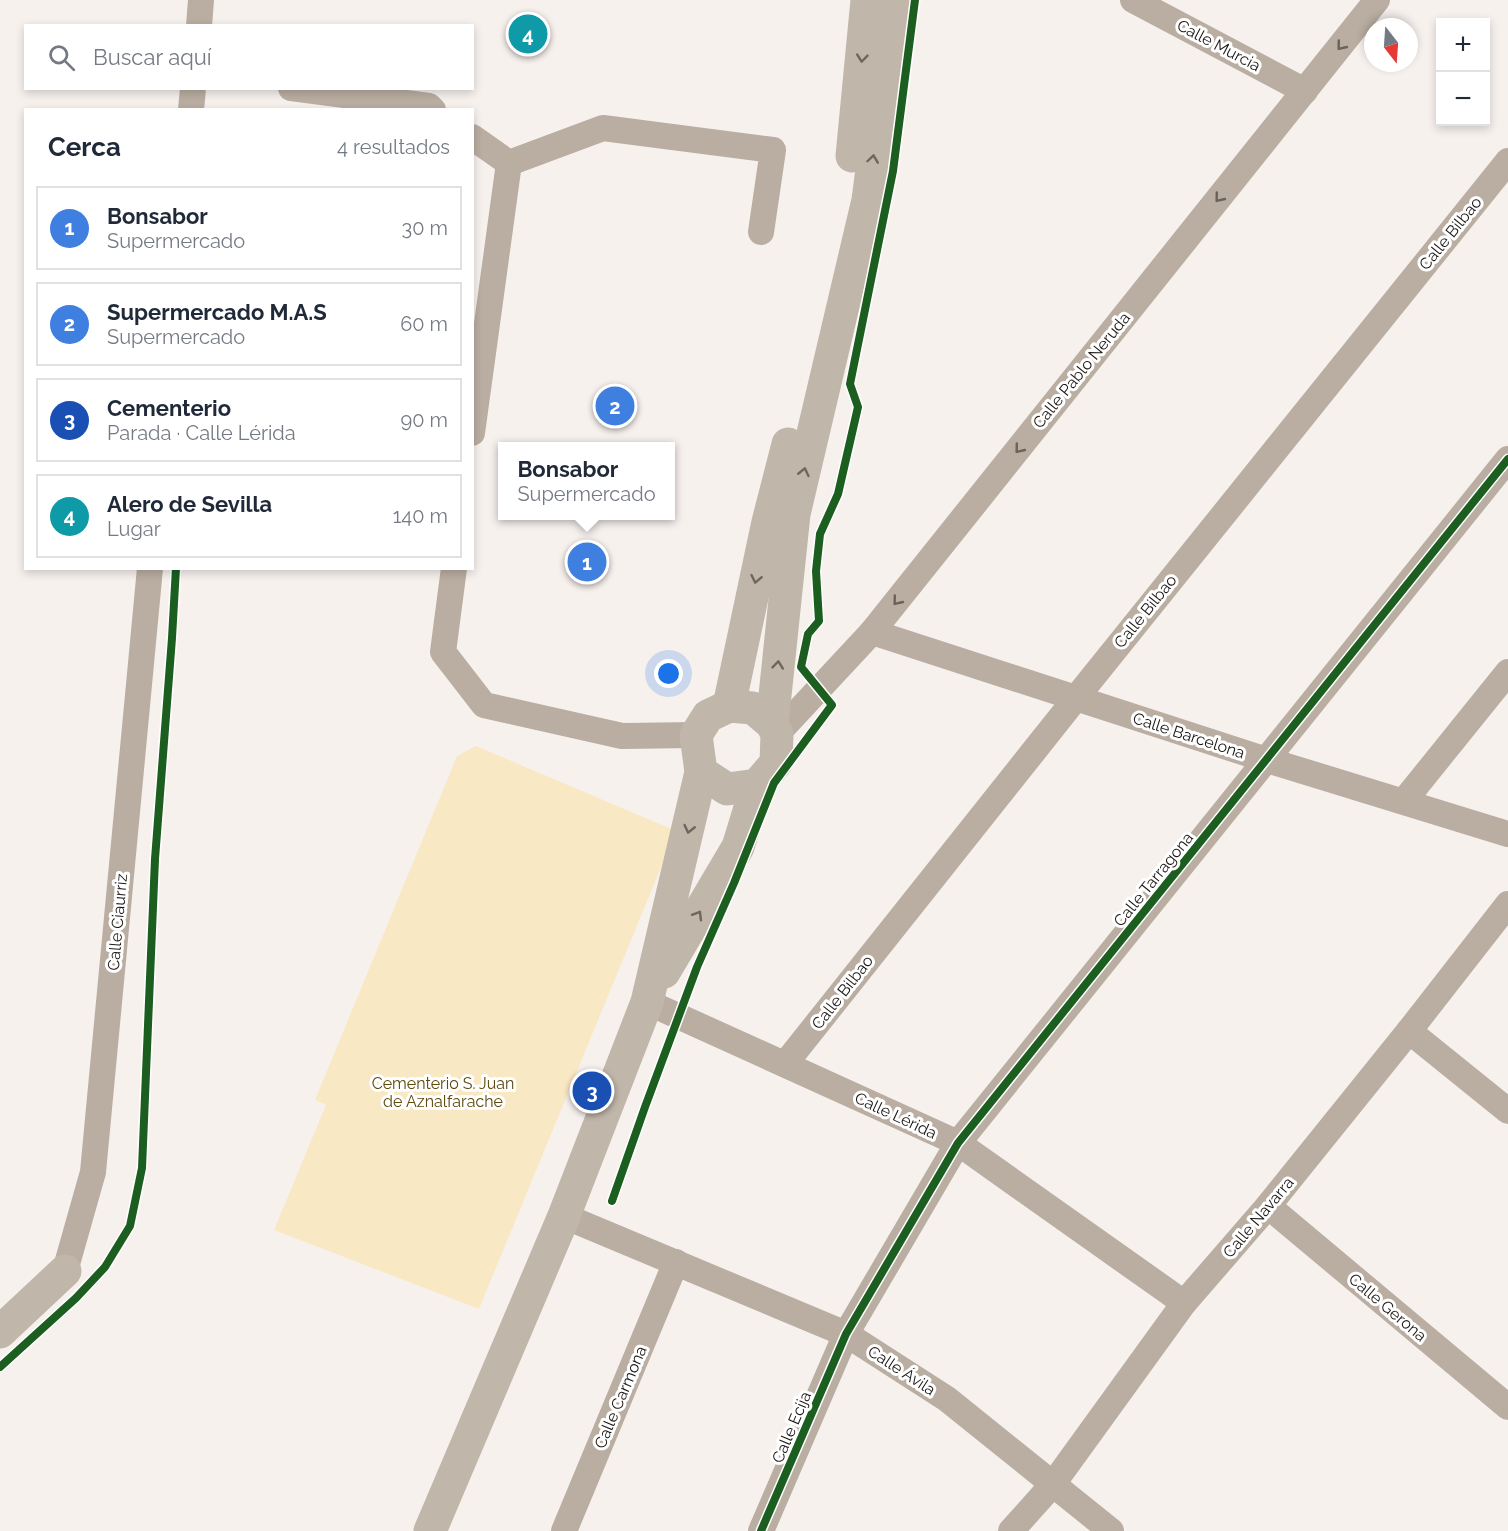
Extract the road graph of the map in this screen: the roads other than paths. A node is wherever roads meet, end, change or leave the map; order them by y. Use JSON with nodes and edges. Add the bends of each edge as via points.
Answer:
{"nodes":[{"id":1,"x":201,"y":0,"type":"edge"},
{"id":2,"x":867,"y":0,"type":"edge"},
{"id":3,"x":894,"y":0,"type":"edge"},
{"id":4,"x":1133,"y":0,"type":"edge"},
{"id":5,"x":1377,"y":0,"type":"edge"},
{"id":6,"x":199,"y":24,"type":"edge"},
{"id":7,"x":193,"y":90,"type":"edge"},
{"id":8,"x":306,"y":90,"type":"edge"},
{"id":9,"x":1305,"y":91,"type":"junction"},
{"id":10,"x":191,"y":108,"type":"edge"},
{"id":11,"x":432,"y":108,"type":"edge"},
{"id":12,"x":474,"y":138,"type":"edge"},
{"id":13,"x":1508,"y":161,"type":"edge"},
{"id":14,"x":509,"y":163,"type":"junction"},
{"id":15,"x":761,"y":232,"type":"dead end"},
{"id":16,"x":474,"y":418,"type":"edge"},
{"id":17,"x":1508,"y":459,"type":"edge"},
{"id":18,"x":150,"y":570,"type":"edge"},
{"id":19,"x":454,"y":570,"type":"edge"},
{"id":20,"x":872,"y":632,"type":"junction"},
{"id":21,"x":1508,"y":672,"type":"edge"},
{"id":22,"x":1076,"y":698,"type":"junction"},
{"id":23,"x":729,"y":706,"type":"junction"},
{"id":24,"x":774,"y":729,"type":"junction"},
{"id":25,"x":696,"y":735,"type":"junction"},
{"id":26,"x":1267,"y":760,"type":"junction"},
{"id":27,"x":701,"y":772,"type":"junction"},
{"id":28,"x":757,"y":785,"type":"junction"},
{"id":29,"x":1404,"y":801,"type":"junction"},
{"id":30,"x":1508,"y":834,"type":"edge"},
{"id":31,"x":1508,"y":904,"type":"edge"},
{"id":32,"x":647,"y":1002,"type":"junction"},
{"id":33,"x":1409,"y":1031,"type":"junction"},
{"id":34,"x":785,"y":1064,"type":"junction"},
{"id":35,"x":1508,"y":1112,"type":"edge"},
{"id":36,"x":958,"y":1143,"type":"junction"},
{"id":37,"x":1269,"y":1206,"type":"junction"},
{"id":38,"x":564,"y":1216,"type":"junction"},
{"id":39,"x":676,"y":1262,"type":"junction"},
{"id":40,"x":65,"y":1271,"type":"joint"},
{"id":41,"x":1184,"y":1303,"type":"junction"},
{"id":42,"x":0,"y":1332,"type":"edge"},
{"id":43,"x":846,"y":1334,"type":"junction"},
{"id":44,"x":1508,"y":1407,"type":"edge"},
{"id":45,"x":1053,"y":1484,"type":"junction"},
{"id":46,"x":430,"y":1531,"type":"edge"},
{"id":47,"x":564,"y":1531,"type":"edge"},
{"id":48,"x":761,"y":1531,"type":"edge"},
{"id":49,"x":1011,"y":1531,"type":"edge"},
{"id":50,"x":1111,"y":1531,"type":"edge"}],
"edges":[{"from":1,"to":6,"type":"street"},
{"from":2,"to":23,"type":"street","one_way":true,"via":[[848,202],[768,522]]},
{"from":24,"to":3,"type":"street","one_way":true,"via":[[794,514],[868,200]]},
{"from":4,"to":9,"type":"street","name":"Calle Murcia"},
{"from":5,"to":9,"type":"street","name":"Calle Pablo Neruda","one_way":true},
{"from":7,"to":10,"type":"street"},
{"from":8,"to":11,"type":"street"},
{"from":9,"to":20,"type":"street","name":"Calle Pablo Neruda","one_way":true},
{"from":12,"to":14,"type":"street"},
{"from":13,"to":22,"type":"street","name":"Calle Bilbao"},
{"from":14,"to":15,"type":"street","via":[[603,128],[773,150]]},
{"from":14,"to":16,"type":"street"},
{"from":17,"to":26,"type":"street","name":"Calle Tarragona"},
{"from":18,"to":40,"type":"street","name":"Calle Ciaurriz","via":[[93,1172]]},
{"from":19,"to":25,"type":"street","via":[[443,652],[484,705],[622,736]]},
{"from":20,"to":22,"type":"street","name":"Calle Barcelona"},
{"from":20,"to":24,"type":"street","name":"Calle Pablo Neruda"},
{"from":21,"to":29,"type":"street"},
{"from":22,"to":26,"type":"street","name":"Calle Barcelona"},
{"from":22,"to":34,"type":"street","name":"Calle Bilbao"},
{"from":23,"to":24,"type":"street","via":[[753,708]]},
{"from":23,"to":25,"type":"street","via":[[708,716]]},
{"from":24,"to":28,"type":"street","via":[[776,763]]},
{"from":25,"to":27,"type":"street"},
{"from":26,"to":29,"type":"street","name":"Calle Barcelona"},
{"from":26,"to":36,"type":"street","name":"Calle Tarragona"},
{"from":27,"to":28,"type":"street","via":[[727,789]]},
{"from":27,"to":32,"type":"street","one_way":true},
{"from":32,"to":28,"type":"street","one_way":true,"via":[[738,847]]},
{"from":29,"to":30,"type":"street","name":"Calle Barcelona"},
{"from":31,"to":33,"type":"street","name":"Calle Navarra"},
{"from":32,"to":34,"type":"street","name":"Calle Lérida"},
{"from":32,"to":38,"type":"street"},
{"from":33,"to":35,"type":"street"},
{"from":33,"to":37,"type":"street","name":"Calle Navarra"},
{"from":34,"to":36,"type":"street","name":"Calle Lérida"},
{"from":36,"to":41,"type":"street","name":"Calle Lérida"},
{"from":36,"to":43,"type":"street","name":"Calle Tarragona"},
{"from":37,"to":41,"type":"street","name":"Calle Navarra"},
{"from":37,"to":44,"type":"street","name":"Calle Gerona"},
{"from":38,"to":39,"type":"street","name":"Calle Ávila"},
{"from":38,"to":46,"type":"street"},
{"from":39,"to":43,"type":"street","name":"Calle Ávila"},
{"from":39,"to":47,"type":"street","name":"Calle Carmona"},
{"from":40,"to":42,"type":"street"},
{"from":41,"to":45,"type":"street","name":"Calle Navarra"},
{"from":43,"to":45,"type":"street","name":"Calle Ávila","via":[[947,1398]]},
{"from":43,"to":48,"type":"street","name":"Calle Ecija"},
{"from":45,"to":49,"type":"street","name":"Calle Navarra"},
{"from":45,"to":50,"type":"street","name":"Calle Ávila"}]}
